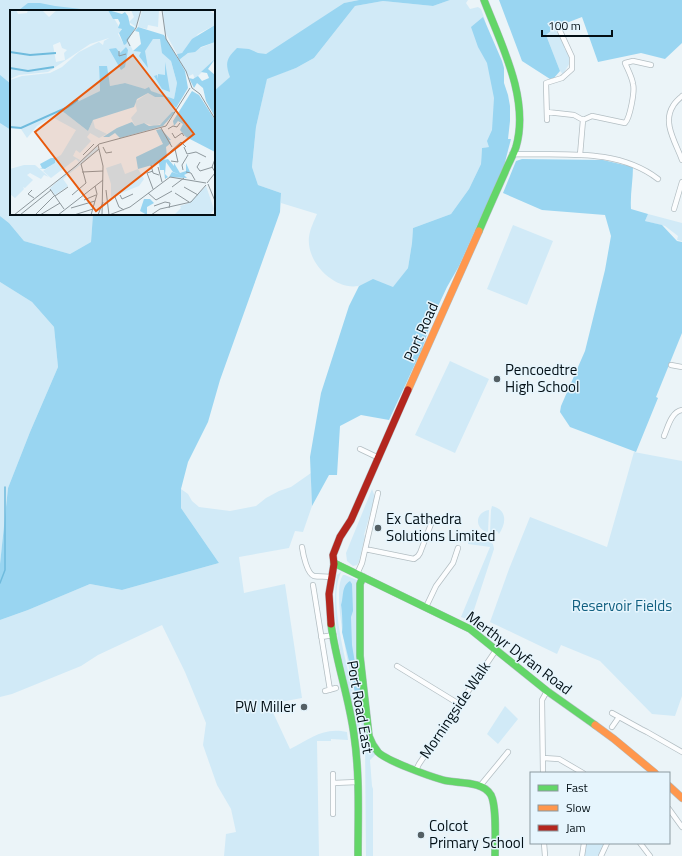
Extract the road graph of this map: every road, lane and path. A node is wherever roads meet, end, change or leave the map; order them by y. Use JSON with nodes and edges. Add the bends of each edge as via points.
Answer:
{"nodes":[{"id":1,"x":484,"y":0,"type":"edge"},
{"id":2,"x":560,"y":31,"type":"dead end"},
{"id":3,"x":651,"y":65,"type":"dead end"},
{"id":4,"x":682,"y":96,"type":"edge"},
{"id":5,"x":547,"y":112,"type":"junction"},
{"id":6,"x":547,"y":120,"type":"dead end"},
{"id":7,"x":583,"y":120,"type":"junction"},
{"id":8,"x":512,"y":154,"type":"junction"},
{"id":9,"x":580,"y":155,"type":"junction"},
{"id":10,"x":682,"y":160,"type":"edge"},
{"id":11,"x":658,"y":179,"type":"dead end"},
{"id":12,"x":682,"y":182,"type":"edge"},
{"id":13,"x":674,"y":209,"type":"dead end"},
{"id":14,"x":671,"y":365,"type":"dead end"},
{"id":15,"x":682,"y":367,"type":"edge"},
{"id":16,"x":682,"y":410,"type":"edge"},
{"id":17,"x":664,"y":436,"type":"dead end"},
{"id":18,"x":360,"y":449,"type":"dead end"},
{"id":19,"x":379,"y":458,"type":"junction"},
{"id":20,"x":378,"y":493,"type":"dead end"},
{"id":21,"x":431,"y":524,"type":"dead end"},
{"id":22,"x":302,"y":547,"type":"dead end"},
{"id":23,"x":458,"y":548,"type":"dead end"},
{"id":24,"x":365,"y":549,"type":"junction"},
{"id":25,"x":334,"y":563,"type":"junction"},
{"id":26,"x":360,"y":576,"type":"junction"},
{"id":27,"x":331,"y":577,"type":"junction"},
{"id":28,"x":314,"y":585,"type":"dead end"},
{"id":29,"x":426,"y":606,"type":"junction"},
{"id":30,"x":334,"y":635,"type":"junction"},
{"id":31,"x":321,"y":637,"type":"junction"},
{"id":32,"x":496,"y":650,"type":"junction"},
{"id":33,"x":397,"y":666,"type":"dead end"},
{"id":34,"x":336,"y":688,"type":"dead end"},
{"id":35,"x":547,"y":691,"type":"junction"},
{"id":36,"x":460,"y":704,"type":"junction"},
{"id":37,"x":612,"y":713,"type":"dead end"},
{"id":38,"x":619,"y":717,"type":"junction"},
{"id":39,"x":612,"y":727,"type":"dead end"},
{"id":40,"x":508,"y":752,"type":"dead end"},
{"id":41,"x":682,"y":752,"type":"edge"},
{"id":42,"x":543,"y":758,"type":"junction"},
{"id":43,"x":416,"y":770,"type":"junction"},
{"id":44,"x":543,"y":772,"type":"edge"},
{"id":45,"x":581,"y":772,"type":"edge"},
{"id":46,"x":654,"y":772,"type":"edge"},
{"id":47,"x":333,"y":774,"type":"dead end"},
{"id":48,"x":358,"y":782,"type":"junction"},
{"id":49,"x":333,"y":783,"type":"junction"},
{"id":50,"x":480,"y":786,"type":"junction"},
{"id":51,"x":670,"y":787,"type":"edge"},
{"id":52,"x":682,"y":798,"type":"edge"},
{"id":53,"x":670,"y":810,"type":"edge"},
{"id":54,"x":334,"y":811,"type":"dead end"},
{"id":55,"x":682,"y":826,"type":"edge"},
{"id":56,"x":544,"y":844,"type":"edge"},
{"id":57,"x":584,"y":844,"type":"edge"},
{"id":58,"x":607,"y":844,"type":"edge"},
{"id":59,"x":641,"y":844,"type":"edge"},
{"id":60,"x":358,"y":856,"type":"edge"},
{"id":61,"x":495,"y":856,"type":"edge"},
{"id":62,"x":545,"y":856,"type":"edge"},
{"id":63,"x":582,"y":856,"type":"edge"},
{"id":64,"x":601,"y":856,"type":"edge"},
{"id":65,"x":650,"y":856,"type":"edge"}],
"edges":[{"from":1,"to":8,"type":"main road","name":"Port Road","via":[[513,73],[516,91]]},
{"from":2,"to":5,"type":"street","via":[[572,57],[572,69],[562,78],[546,83]]},
{"from":3,"to":7,"type":"street","via":[[633,61],[625,63],[634,87],[627,122],[592,116]]},
{"from":4,"to":10,"type":"street","via":[[673,106],[668,122]]},
{"from":5,"to":6,"type":"street"},
{"from":5,"to":7,"type":"street","via":[[574,115]]},
{"from":7,"to":9,"type":"street"},
{"from":8,"to":9,"type":"street"},
{"from":8,"to":19,"type":"main road","name":"Port Road"},
{"from":9,"to":11,"type":"street","via":[[622,161],[639,167]]},
{"from":12,"to":13,"type":"street"},
{"from":14,"to":15,"type":"street"},
{"from":16,"to":17,"type":"street","via":[[674,415]]},
{"from":18,"to":19,"type":"street"},
{"from":19,"to":25,"type":"main road","name":"Port Road"},
{"from":20,"to":24,"type":"street","name":"Port Road East"},
{"from":21,"to":24,"type":"street","via":[[420,553],[414,559]]},
{"from":22,"to":27,"type":"street","via":[[311,574]]},
{"from":23,"to":29,"type":"street","via":[[453,563],[436,586]]},
{"from":24,"to":26,"type":"street","name":"Port Road East"},
{"from":25,"to":26,"type":"main road","name":"Merthyr Dyfan Road"},
{"from":25,"to":27,"type":"main road","name":"Port Road East"},
{"from":26,"to":29,"type":"main road","name":"Merthyr Dyfan Road"},
{"from":26,"to":43,"type":"main road","name":"Port Road East","via":[[359,631],[369,736],[379,753]]},
{"from":27,"to":30,"type":"main road","name":"Port Road East","via":[[330,603]]},
{"from":28,"to":31,"type":"street"},
{"from":29,"to":32,"type":"main road","name":"Merthyr Dyfan Road","via":[[466,627]]},
{"from":30,"to":31,"type":"street"},
{"from":30,"to":48,"type":"main road","name":"Port Road East","via":[[353,723]]},
{"from":31,"to":34,"type":"street","via":[[328,690]]},
{"from":32,"to":35,"type":"main road","name":"Merthyr Dyfan Road"},
{"from":32,"to":36,"type":"street","name":"Morningside Walk"},
{"from":33,"to":36,"type":"street"},
{"from":35,"to":42,"type":"street","via":[[542,700]]},
{"from":35,"to":46,"type":"main road","name":"Merthyr Dyfan Road","via":[[614,738]]},
{"from":36,"to":43,"type":"street","name":"Morningside Walk"},
{"from":37,"to":38,"type":"street"},
{"from":38,"to":39,"type":"street"},
{"from":38,"to":41,"type":"street"},
{"from":40,"to":50,"type":"street"},
{"from":42,"to":44,"type":"street"},
{"from":42,"to":45,"type":"street","via":[[559,759]]},
{"from":43,"to":50,"type":"main road","via":[[443,780]]},
{"from":47,"to":49,"type":"street"},
{"from":48,"to":49,"type":"street"},
{"from":48,"to":60,"type":"main road","name":"Port Road East"},
{"from":49,"to":54,"type":"street"},
{"from":50,"to":61,"type":"main road","via":[[490,794],[494,804]]},
{"from":51,"to":52,"type":"main road"},
{"from":53,"to":55,"type":"street"},
{"from":56,"to":62,"type":"street"},
{"from":57,"to":63,"type":"street"},
{"from":58,"to":64,"type":"street"},
{"from":59,"to":65,"type":"street"}]}
